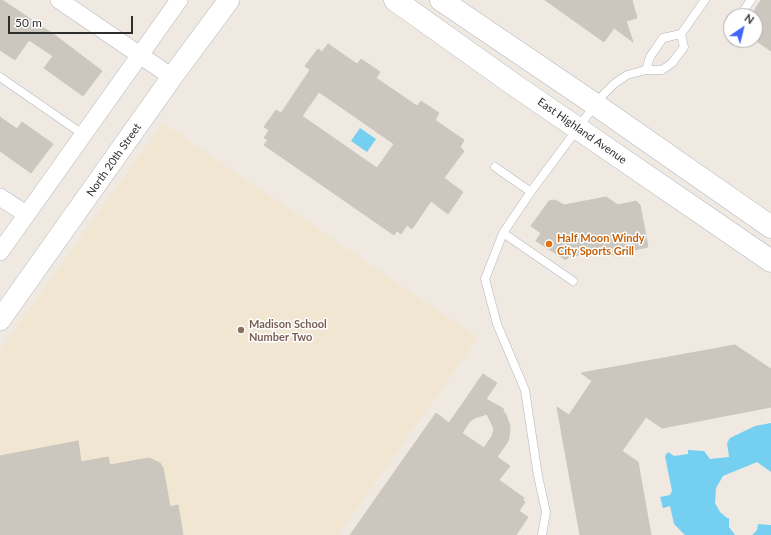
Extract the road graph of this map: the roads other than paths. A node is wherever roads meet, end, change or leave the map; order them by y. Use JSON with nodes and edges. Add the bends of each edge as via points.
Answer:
{"nodes":[{"id":1,"x":59,"y":0,"type":"edge"},
{"id":2,"x":179,"y":0,"type":"edge"},
{"id":3,"x":229,"y":0,"type":"edge"},
{"id":4,"x":395,"y":0,"type":"edge"},
{"id":5,"x":705,"y":0,"type":"edge"},
{"id":6,"x":453,"y":4,"type":"edge"},
{"id":7,"x":681,"y":34,"type":"junction"},
{"id":8,"x":140,"y":56,"type":"junction"},
{"id":9,"x":646,"y":70,"type":"junction"},
{"id":10,"x":0,"y":77,"type":"edge"},
{"id":11,"x":172,"y":77,"type":"junction"},
{"id":12,"x":596,"y":105,"type":"junction"},
{"id":13,"x":578,"y":128,"type":"junction"},
{"id":14,"x":84,"y":135,"type":"junction"},
{"id":15,"x":495,"y":168,"type":"dead end"},
{"id":16,"x":531,"y":192,"type":"junction"},
{"id":17,"x":0,"y":197,"type":"edge"},
{"id":18,"x":26,"y":214,"type":"junction"},
{"id":19,"x":771,"y":227,"type":"edge"},
{"id":20,"x":503,"y":233,"type":"junction"},
{"id":21,"x":0,"y":252,"type":"edge"},
{"id":22,"x":771,"y":261,"type":"edge"},
{"id":23,"x":573,"y":282,"type":"dead end"},
{"id":24,"x":0,"y":320,"type":"edge"},
{"id":25,"x":542,"y":535,"type":"edge"}],
"edges":[{"from":1,"to":8,"type":"street"},
{"from":2,"to":8,"type":"street"},
{"from":3,"to":11,"type":"street","name":"North 20th Street"},
{"from":4,"to":13,"type":"main road","name":"East Highland Avenue"},
{"from":5,"to":7,"type":"lane"},
{"from":6,"to":12,"type":"main road"},
{"from":7,"to":9,"type":"lane","via":[[663,38],[650,57]]},
{"from":7,"to":9,"type":"lane","via":[[684,47],[672,63],[662,70]]},
{"from":8,"to":11,"type":"street"},
{"from":8,"to":14,"type":"street"},
{"from":9,"to":12,"type":"lane","via":[[627,75],[614,84]]},
{"from":10,"to":14,"type":"lane"},
{"from":11,"to":24,"type":"street","name":"North 20th Street"},
{"from":12,"to":13,"type":"lane"},
{"from":12,"to":19,"type":"main road"},
{"from":13,"to":16,"type":"lane"},
{"from":13,"to":22,"type":"main road","name":"East Highland Avenue"},
{"from":14,"to":18,"type":"street"},
{"from":15,"to":16,"type":"lane"},
{"from":16,"to":20,"type":"lane"},
{"from":17,"to":18,"type":"street"},
{"from":18,"to":21,"type":"street"},
{"from":20,"to":23,"type":"lane"},
{"from":20,"to":25,"type":"lane","via":[[485,279],[497,324],[524,390],[546,512]]}]}
